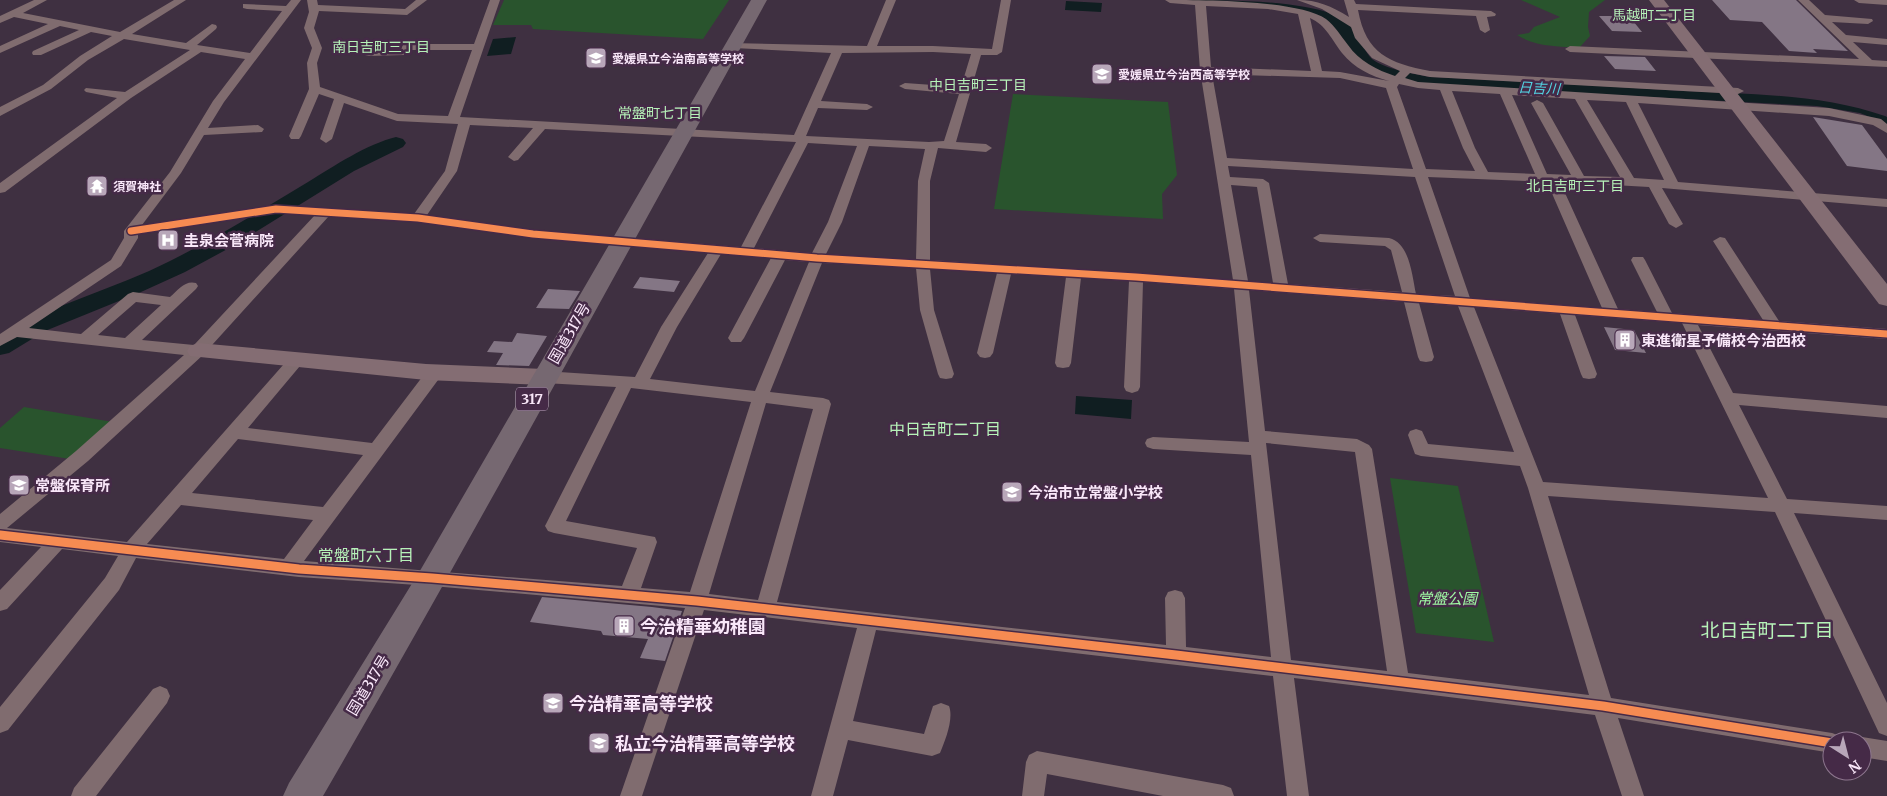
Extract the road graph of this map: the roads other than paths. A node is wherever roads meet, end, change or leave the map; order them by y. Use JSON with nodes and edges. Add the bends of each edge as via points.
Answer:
{"nodes":[{"id":1,"x":42,"y":0,"type":"edge"},
{"id":2,"x":181,"y":0,"type":"edge"},
{"id":3,"x":422,"y":0,"type":"edge"},
{"id":4,"x":495,"y":0,"type":"edge"},
{"id":5,"x":759,"y":0,"type":"edge"},
{"id":6,"x":891,"y":0,"type":"edge"},
{"id":7,"x":1006,"y":0,"type":"edge"},
{"id":8,"x":1170,"y":0,"type":"edge"},
{"id":9,"x":1302,"y":0,"type":"edge"},
{"id":10,"x":1656,"y":0,"type":"edge"},
{"id":11,"x":1667,"y":0,"type":"edge"},
{"id":12,"x":1803,"y":0,"type":"edge"},
{"id":13,"x":1859,"y":0,"type":"edge"},
{"id":14,"x":1200,"y":2,"type":"edge"},
{"id":15,"x":1887,"y":2,"type":"edge"},
{"id":16,"x":313,"y":4,"type":"edge"},
{"id":17,"x":1352,"y":4,"type":"edge"},
{"id":18,"x":293,"y":5,"type":"edge"},
{"id":19,"x":247,"y":6,"type":"dead end"},
{"id":20,"x":1327,"y":8,"type":"junction"},
{"id":21,"x":14,"y":14,"type":"junction"},
{"id":22,"x":1309,"y":14,"type":"junction"},
{"id":23,"x":1486,"y":14,"type":"joint"},
{"id":24,"x":1822,"y":18,"type":"junction"},
{"id":25,"x":0,"y":20,"type":"edge"},
{"id":26,"x":1868,"y":21,"type":"dead end"},
{"id":27,"x":58,"y":24,"type":"junction"},
{"id":28,"x":1355,"y":25,"type":"junction"},
{"id":29,"x":212,"y":27,"type":"dead end"},
{"id":30,"x":89,"y":29,"type":"junction"},
{"id":31,"x":1485,"y":30,"type":"dead end"},
{"id":32,"x":121,"y":35,"type":"junction"},
{"id":33,"x":1842,"y":38,"type":"junction"},
{"id":34,"x":1887,"y":42,"type":"edge"},
{"id":35,"x":734,"y":45,"type":"junction"},
{"id":36,"x":195,"y":46,"type":"junction"},
{"id":37,"x":479,"y":47,"type":"junction"},
{"id":38,"x":871,"y":49,"type":"junction"},
{"id":39,"x":1570,"y":49,"type":"dead end"},
{"id":40,"x":0,"y":50,"type":"edge"},
{"id":41,"x":838,"y":50,"type":"junction"},
{"id":42,"x":977,"y":51,"type":"junction"},
{"id":43,"x":37,"y":53,"type":"dead end"},
{"id":44,"x":369,"y":53,"type":"dead end"},
{"id":45,"x":252,"y":57,"type":"junction"},
{"id":46,"x":1706,"y":57,"type":"junction"},
{"id":47,"x":1869,"y":64,"type":"junction"},
{"id":48,"x":1887,"y":64,"type":"edge"},
{"id":49,"x":1206,"y":70,"type":"junction"},
{"id":50,"x":1407,"y":70,"type":"junction"},
{"id":51,"x":1317,"y":74,"type":"junction"},
{"id":52,"x":1396,"y":82,"type":"junction"},
{"id":53,"x":905,"y":86,"type":"dead end"},
{"id":54,"x":315,"y":88,"type":"junction"},
{"id":55,"x":1445,"y":88,"type":"junction"},
{"id":56,"x":90,"y":90,"type":"dead end"},
{"id":57,"x":965,"y":91,"type":"junction"},
{"id":58,"x":1505,"y":92,"type":"junction"},
{"id":59,"x":127,"y":96,"type":"junction"},
{"id":60,"x":1580,"y":97,"type":"junction"},
{"id":61,"x":1739,"y":98,"type":"junction"},
{"id":62,"x":340,"y":99,"type":"junction"},
{"id":63,"x":1631,"y":100,"type":"junction"},
{"id":64,"x":1537,"y":103,"type":"dead end"},
{"id":65,"x":814,"y":104,"type":"junction"},
{"id":66,"x":867,"y":107,"type":"dead end"},
{"id":67,"x":0,"y":112,"type":"edge"},
{"id":68,"x":459,"y":120,"type":"junction"},
{"id":69,"x":1882,"y":123,"type":"edge"},
{"id":70,"x":542,"y":125,"type":"junction"},
{"id":71,"x":258,"y":129,"type":"dead end"},
{"id":72,"x":201,"y":132,"type":"junction"},
{"id":73,"x":684,"y":133,"type":"junction"},
{"id":74,"x":296,"y":136,"type":"dead end"},
{"id":75,"x":326,"y":139,"type":"dead end"},
{"id":76,"x":801,"y":139,"type":"junction"},
{"id":77,"x":864,"y":142,"type":"junction"},
{"id":78,"x":949,"y":145,"type":"junction"},
{"id":79,"x":932,"y":146,"type":"junction"},
{"id":80,"x":986,"y":148,"type":"dead end"},
{"id":81,"x":514,"y":157,"type":"dead end"},
{"id":82,"x":1222,"y":162,"type":"junction"},
{"id":83,"x":1420,"y":173,"type":"junction"},
{"id":84,"x":1484,"y":176,"type":"junction"},
{"id":85,"x":1547,"y":178,"type":"junction"},
{"id":86,"x":1580,"y":179,"type":"junction"},
{"id":87,"x":1225,"y":181,"type":"junction"},
{"id":88,"x":1628,"y":181,"type":"junction"},
{"id":89,"x":1654,"y":184,"type":"junction"},
{"id":90,"x":1673,"y":185,"type":"junction"},
{"id":91,"x":0,"y":189,"type":"edge"},
{"id":92,"x":1816,"y":197,"type":"junction"},
{"id":93,"x":1887,"y":202,"type":"edge"},
{"id":94,"x":325,"y":213,"type":"junction"},
{"id":95,"x":418,"y":218,"type":"junction"},
{"id":96,"x":1676,"y":224,"type":"dead end"},
{"id":97,"x":131,"y":231,"type":"junction"},
{"id":98,"x":1320,"y":238,"type":"dead end"},
{"id":99,"x":1720,"y":241,"type":"dead end"},
{"id":100,"x":622,"y":242,"type":"junction"},
{"id":101,"x":717,"y":250,"type":"junction"},
{"id":102,"x":745,"y":252,"type":"junction"},
{"id":103,"x":780,"y":255,"type":"junction"},
{"id":104,"x":817,"y":258,"type":"junction"},
{"id":105,"x":1638,"y":260,"type":"dead end"},
{"id":106,"x":924,"y":265,"type":"junction"},
{"id":107,"x":1005,"y":270,"type":"junction"},
{"id":108,"x":1074,"y":273,"type":"junction"},
{"id":109,"x":1136,"y":277,"type":"junction"},
{"id":110,"x":1887,"y":280,"type":"edge"},
{"id":111,"x":1241,"y":285,"type":"junction"},
{"id":112,"x":191,"y":286,"type":"dead end"},
{"id":113,"x":1281,"y":288,"type":"junction"},
{"id":114,"x":1410,"y":298,"type":"junction"},
{"id":115,"x":1887,"y":299,"type":"edge"},
{"id":116,"x":173,"y":302,"type":"junction"},
{"id":117,"x":1464,"y":302,"type":"junction"},
{"id":118,"x":1566,"y":310,"type":"junction"},
{"id":119,"x":1612,"y":313,"type":"junction"},
{"id":120,"x":1667,"y":317,"type":"junction"},
{"id":121,"x":1687,"y":318,"type":"junction"},
{"id":122,"x":1774,"y":325,"type":"junction"},
{"id":123,"x":16,"y":332,"type":"junction"},
{"id":124,"x":1887,"y":334,"type":"edge"},
{"id":125,"x":736,"y":338,"type":"dead end"},
{"id":126,"x":84,"y":339,"type":"junction"},
{"id":127,"x":0,"y":341,"type":"edge"},
{"id":128,"x":128,"y":344,"type":"junction"},
{"id":129,"x":198,"y":351,"type":"junction"},
{"id":130,"x":985,"y":353,"type":"dead end"},
{"id":131,"x":1426,"y":357,"type":"dead end"},
{"id":132,"x":297,"y":360,"type":"junction"},
{"id":133,"x":1063,"y":363,"type":"dead end"},
{"id":134,"x":435,"y":372,"type":"junction"},
{"id":135,"x":946,"y":374,"type":"dead end"},
{"id":136,"x":1589,"y":374,"type":"dead end"},
{"id":137,"x":544,"y":377,"type":"junction"},
{"id":138,"x":632,"y":383,"type":"junction"},
{"id":139,"x":1132,"y":387,"type":"dead end"},
{"id":140,"x":760,"y":398,"type":"junction"},
{"id":141,"x":1727,"y":398,"type":"junction"},
{"id":142,"x":1887,"y":412,"type":"edge"},
{"id":143,"x":234,"y":432,"type":"junction"},
{"id":144,"x":1416,"y":435,"type":"dead end"},
{"id":145,"x":1153,"y":443,"type":"dead end"},
{"id":146,"x":1258,"y":443,"type":"junction"},
{"id":147,"x":377,"y":450,"type":"junction"},
{"id":148,"x":1526,"y":460,"type":"junction"},
{"id":149,"x":1536,"y":488,"type":"junction"},
{"id":150,"x":177,"y":498,"type":"junction"},
{"id":151,"x":1781,"y":505,"type":"junction"},
{"id":152,"x":1887,"y":513,"type":"edge"},
{"id":153,"x":328,"y":515,"type":"junction"},
{"id":154,"x":0,"y":524,"type":"edge"},
{"id":155,"x":0,"y":535,"type":"edge"},
{"id":156,"x":58,"y":542,"type":"junction"},
{"id":157,"x":132,"y":549,"type":"junction"},
{"id":158,"x":288,"y":568,"type":"junction"},
{"id":159,"x":432,"y":578,"type":"junction"},
{"id":160,"x":629,"y":595,"type":"junction"},
{"id":161,"x":1175,"y":598,"type":"dead end"},
{"id":162,"x":696,"y":601,"type":"junction"},
{"id":163,"x":0,"y":603,"type":"edge"},
{"id":164,"x":765,"y":608,"type":"junction"},
{"id":165,"x":869,"y":620,"type":"junction"},
{"id":166,"x":1176,"y":655,"type":"junction"},
{"id":167,"x":1282,"y":666,"type":"junction"},
{"id":168,"x":1399,"y":681,"type":"junction"},
{"id":169,"x":160,"y":696,"type":"dead end"},
{"id":170,"x":1603,"y":706,"type":"junction"},
{"id":171,"x":941,"y":713,"type":"dead end"},
{"id":172,"x":0,"y":723,"type":"edge"},
{"id":173,"x":1887,"y":726,"type":"edge"},
{"id":174,"x":839,"y":728,"type":"junction"},
{"id":175,"x":1822,"y":741,"type":"edge"},
{"id":176,"x":1872,"y":749,"type":"edge"},
{"id":177,"x":1887,"y":751,"type":"edge"},
{"id":178,"x":82,"y":796,"type":"edge"},
{"id":179,"x":302,"y":796,"type":"edge"},
{"id":180,"x":631,"y":796,"type":"edge"},
{"id":181,"x":822,"y":796,"type":"edge"},
{"id":182,"x":1033,"y":796,"type":"edge"},
{"id":183,"x":1223,"y":796,"type":"edge"},
{"id":184,"x":1298,"y":796,"type":"edge"},
{"id":185,"x":1633,"y":796,"type":"edge"}],
"edges":[{"from":1,"to":21,"type":"street"},
{"from":2,"to":32,"type":"street"},
{"from":3,"to":16,"type":"street","via":[[407,12]]},
{"from":4,"to":37,"type":"street"},
{"from":5,"to":35,"type":"highway","name":"国道317号","number":"317"},
{"from":6,"to":38,"type":"street"},
{"from":7,"to":42,"type":"street","via":[[997,52]]},
{"from":8,"to":14,"type":"street"},
{"from":9,"to":20,"type":"street"},
{"from":10,"to":46,"type":"street"},
{"from":11,"to":46,"type":"street"},
{"from":12,"to":24,"type":"street"},
{"from":13,"to":15,"type":"street"},
{"from":14,"to":22,"type":"street","via":[[1270,6]]},
{"from":14,"to":49,"type":"street"},
{"from":16,"to":54,"type":"street","via":[[309,28],[317,48],[312,63]]},
{"from":17,"to":23,"type":"street"},
{"from":17,"to":28,"type":"street"},
{"from":18,"to":19,"type":"street"},
{"from":18,"to":45,"type":"street"},
{"from":20,"to":22,"type":"street"},
{"from":20,"to":28,"type":"street"},
{"from":21,"to":25,"type":"street"},
{"from":21,"to":27,"type":"street"},
{"from":22,"to":51,"type":"street"},
{"from":22,"to":52,"type":"street","via":[[1327,25],[1353,59]]},
{"from":23,"to":31,"type":"street"},
{"from":24,"to":26,"type":"street"},
{"from":24,"to":33,"type":"street"},
{"from":27,"to":30,"type":"street"},
{"from":27,"to":40,"type":"street"},
{"from":28,"to":50,"type":"street","via":[[1369,52],[1382,62]]},
{"from":29,"to":36,"type":"street"},
{"from":30,"to":32,"type":"street"},
{"from":30,"to":43,"type":"street"},
{"from":32,"to":36,"type":"street"},
{"from":32,"to":67,"type":"street","via":[[47,87]]},
{"from":33,"to":34,"type":"street"},
{"from":33,"to":47,"type":"street"},
{"from":35,"to":41,"type":"street"},
{"from":35,"to":73,"type":"highway","name":"国道317号","number":"317"},
{"from":36,"to":45,"type":"street"},
{"from":36,"to":59,"type":"street"},
{"from":37,"to":44,"type":"street","via":[[407,47],[404,52]]},
{"from":37,"to":68,"type":"street"},
{"from":38,"to":41,"type":"street"},
{"from":38,"to":42,"type":"street"},
{"from":39,"to":46,"type":"street"},
{"from":41,"to":65,"type":"street"},
{"from":42,"to":57,"type":"street"},
{"from":45,"to":72,"type":"street"},
{"from":46,"to":47,"type":"street"},
{"from":46,"to":61,"type":"street"},
{"from":47,"to":48,"type":"street"},
{"from":49,"to":51,"type":"street"},
{"from":49,"to":82,"type":"street"},
{"from":50,"to":52,"type":"street"},
{"from":50,"to":61,"type":"street"},
{"from":51,"to":52,"type":"street"},
{"from":52,"to":55,"type":"street"},
{"from":52,"to":83,"type":"street"},
{"from":53,"to":57,"type":"street"},
{"from":54,"to":62,"type":"street"},
{"from":54,"to":74,"type":"street"},
{"from":55,"to":58,"type":"street"},
{"from":55,"to":84,"type":"street"},
{"from":56,"to":59,"type":"street"},
{"from":57,"to":78,"type":"street"},
{"from":58,"to":60,"type":"street"},
{"from":58,"to":85,"type":"street","via":[[1524,139]]},
{"from":59,"to":91,"type":"street"},
{"from":60,"to":63,"type":"street"},
{"from":60,"to":88,"type":"street"},
{"from":61,"to":63,"type":"street"},
{"from":61,"to":69,"type":"street"},
{"from":61,"to":92,"type":"street"},
{"from":62,"to":68,"type":"street","via":[[396,117]]},
{"from":62,"to":75,"type":"street"},
{"from":63,"to":90,"type":"street"},
{"from":64,"to":86,"type":"street","via":[[1565,158]]},
{"from":65,"to":66,"type":"street"},
{"from":65,"to":76,"type":"street"},
{"from":68,"to":70,"type":"street"},
{"from":68,"to":95,"type":"street","via":[[451,171]]},
{"from":70,"to":73,"type":"street"},
{"from":70,"to":81,"type":"street"},
{"from":71,"to":72,"type":"street"},
{"from":72,"to":97,"type":"street"},
{"from":73,"to":76,"type":"street"},
{"from":73,"to":100,"type":"highway","name":"国道317号","number":"317"},
{"from":76,"to":77,"type":"street"},
{"from":76,"to":102,"type":"street"},
{"from":77,"to":79,"type":"street"},
{"from":77,"to":104,"type":"street","via":[[835,222]]},
{"from":78,"to":79,"type":"street"},
{"from":78,"to":80,"type":"street"},
{"from":79,"to":106,"type":"street","via":[[924,181]]},
{"from":82,"to":83,"type":"street"},
{"from":82,"to":87,"type":"street"},
{"from":83,"to":84,"type":"street"},
{"from":83,"to":117,"type":"street"},
{"from":84,"to":85,"type":"street"},
{"from":85,"to":86,"type":"street"},
{"from":85,"to":119,"type":"street"},
{"from":86,"to":88,"type":"street"},
{"from":87,"to":111,"type":"street"},
{"from":87,"to":113,"type":"street","via":[[1263,183]]},
{"from":88,"to":89,"type":"street"},
{"from":89,"to":90,"type":"street"},
{"from":89,"to":96,"type":"street"},
{"from":90,"to":92,"type":"street"},
{"from":92,"to":93,"type":"street"},
{"from":92,"to":110,"type":"street"},
{"from":92,"to":115,"type":"street"},
{"from":94,"to":95,"type":"street"},
{"from":94,"to":97,"type":"street","via":[[276,209]]},
{"from":94,"to":129,"type":"street"},
{"from":95,"to":100,"type":"street"},
{"from":97,"to":123,"type":"street","via":[[131,238],[116,263]]},
{"from":98,"to":114,"type":"street","via":[[1389,242],[1396,248]]},
{"from":99,"to":122,"type":"street"},
{"from":100,"to":101,"type":"street"},
{"from":100,"to":137,"type":"highway","name":"国道317号","number":"317"},
{"from":101,"to":102,"type":"street"},
{"from":101,"to":138,"type":"street"},
{"from":102,"to":103,"type":"street"},
{"from":103,"to":104,"type":"street"},
{"from":103,"to":125,"type":"street"},
{"from":104,"to":106,"type":"street"},
{"from":104,"to":140,"type":"street"},
{"from":105,"to":120,"type":"street"},
{"from":106,"to":107,"type":"street"},
{"from":106,"to":135,"type":"street","via":[[928,310]]},
{"from":107,"to":108,"type":"street"},
{"from":107,"to":130,"type":"street"},
{"from":108,"to":109,"type":"street"},
{"from":108,"to":133,"type":"street"},
{"from":109,"to":111,"type":"street"},
{"from":109,"to":139,"type":"street"},
{"from":111,"to":113,"type":"street"},
{"from":111,"to":146,"type":"street"},
{"from":112,"to":116,"type":"street"},
{"from":113,"to":114,"type":"street"},
{"from":114,"to":117,"type":"street"},
{"from":114,"to":131,"type":"street"},
{"from":116,"to":126,"type":"street","via":[[133,297]]},
{"from":116,"to":128,"type":"street"},
{"from":117,"to":118,"type":"street"},
{"from":117,"to":148,"type":"street"},
{"from":118,"to":119,"type":"street"},
{"from":118,"to":136,"type":"street"},
{"from":119,"to":120,"type":"street"},
{"from":120,"to":121,"type":"street"},
{"from":121,"to":122,"type":"street"},
{"from":121,"to":141,"type":"street"},
{"from":122,"to":124,"type":"street"},
{"from":123,"to":126,"type":"street"},
{"from":123,"to":127,"type":"street"},
{"from":126,"to":128,"type":"street"},
{"from":128,"to":129,"type":"street"},
{"from":129,"to":132,"type":"street"},
{"from":129,"to":154,"type":"street","via":[[82,456]]},
{"from":132,"to":134,"type":"street"},
{"from":132,"to":143,"type":"street"},
{"from":134,"to":137,"type":"street"},
{"from":134,"to":147,"type":"street"},
{"from":137,"to":138,"type":"street"},
{"from":137,"to":159,"type":"highway","name":"国道317号","number":"317"},
{"from":138,"to":140,"type":"street"},
{"from":138,"to":160,"type":"street","via":[[554,526],[648,542]]},
{"from":140,"to":162,"type":"street"},
{"from":140,"to":164,"type":"street","via":[[823,404]]},
{"from":141,"to":142,"type":"street"},
{"from":141,"to":151,"type":"street"},
{"from":143,"to":147,"type":"street"},
{"from":143,"to":150,"type":"street"},
{"from":144,"to":148,"type":"street","via":[[1421,450]]},
{"from":145,"to":146,"type":"street"},
{"from":146,"to":167,"type":"street"},
{"from":146,"to":168,"type":"street","via":[[1357,445],[1363,449]]},
{"from":147,"to":153,"type":"street"},
{"from":148,"to":149,"type":"street"},
{"from":149,"to":151,"type":"street"},
{"from":149,"to":170,"type":"street"},
{"from":150,"to":153,"type":"street"},
{"from":150,"to":157,"type":"street"},
{"from":151,"to":152,"type":"street"},
{"from":151,"to":173,"type":"street"},
{"from":153,"to":158,"type":"street"},
{"from":155,"to":156,"type":"street"},
{"from":156,"to":157,"type":"street"},
{"from":156,"to":163,"type":"street"},
{"from":157,"to":158,"type":"street"},
{"from":157,"to":172,"type":"street","via":[[112,584]]},
{"from":158,"to":159,"type":"street"},
{"from":159,"to":160,"type":"street"},
{"from":159,"to":179,"type":"highway","name":"国道317号","number":"317"},
{"from":160,"to":162,"type":"street"},
{"from":161,"to":166,"type":"street"},
{"from":162,"to":164,"type":"street"},
{"from":162,"to":180,"type":"street"},
{"from":164,"to":165,"type":"street"},
{"from":165,"to":166,"type":"street"},
{"from":165,"to":174,"type":"street"},
{"from":166,"to":167,"type":"street"},
{"from":167,"to":168,"type":"street"},
{"from":167,"to":184,"type":"street"},
{"from":168,"to":170,"type":"street"},
{"from":169,"to":178,"type":"street"},
{"from":170,"to":175,"type":"street"},
{"from":170,"to":185,"type":"street"},
{"from":171,"to":174,"type":"street","via":[[932,746]]},
{"from":174,"to":181,"type":"street"},
{"from":176,"to":177,"type":"street"},
{"from":182,"to":183,"type":"street","via":[[1037,762]]}]}
